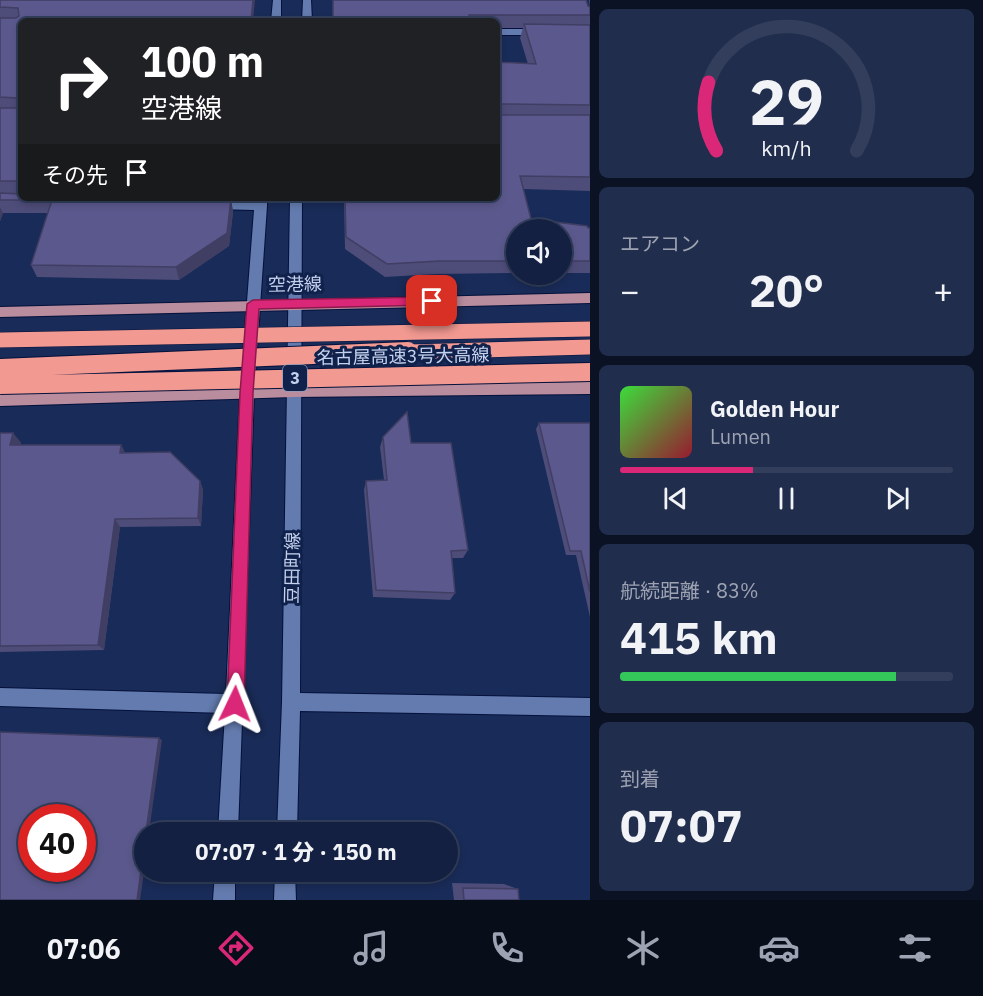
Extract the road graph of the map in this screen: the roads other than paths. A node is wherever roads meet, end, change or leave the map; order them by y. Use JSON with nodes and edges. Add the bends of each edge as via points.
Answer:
{"nodes":[{"id":1,"x":277,"y":0,"type":"edge"},
{"id":2,"x":307,"y":0,"type":"edge"},
{"id":3,"x":276,"y":18,"type":"edge"},
{"id":4,"x":307,"y":18,"type":"edge"},
{"id":5,"x":500,"y":32,"type":"edge"},
{"id":6,"x":555,"y":32,"type":"edge"},
{"id":7,"x":296,"y":201,"type":"edge"},
{"id":8,"x":261,"y":202,"type":"edge"},
{"id":9,"x":202,"y":205,"type":"edge"},
{"id":10,"x":590,"y":298,"type":"edge"},
{"id":11,"x":253,"y":304,"type":"junction"},
{"id":12,"x":296,"y":304,"type":"junction"},
{"id":13,"x":0,"y":312,"type":"edge"},
{"id":14,"x":590,"y":329,"type":"edge"},
{"id":15,"x":0,"y":340,"type":"edge"},
{"id":16,"x":590,"y":347,"type":"edge"},
{"id":17,"x":0,"y":368,"type":"edge"},
{"id":18,"x":590,"y":372,"type":"edge"},
{"id":19,"x":0,"y":385,"type":"edge"},
{"id":20,"x":590,"y":388,"type":"edge"},
{"id":21,"x":294,"y":391,"type":"junction"},
{"id":22,"x":247,"y":393,"type":"junction"},
{"id":23,"x":0,"y":400,"type":"edge"},
{"id":24,"x":0,"y":697,"type":"edge"},
{"id":25,"x":291,"y":702,"type":"junction"},
{"id":26,"x":235,"y":704,"type":"junction"},
{"id":27,"x":590,"y":707,"type":"edge"},
{"id":28,"x":229,"y":822,"type":"edge"},
{"id":29,"x":286,"y":822,"type":"edge"},
{"id":30,"x":225,"y":882,"type":"edge"},
{"id":31,"x":285,"y":882,"type":"edge"},
{"id":32,"x":224,"y":900,"type":"edge"},
{"id":33,"x":285,"y":900,"type":"edge"}],
"edges":[{"from":1,"to":3,"type":"street"},
{"from":2,"to":4,"type":"street"},
{"from":5,"to":6,"type":"street"},
{"from":7,"to":12,"type":"street","name":"豆田町線"},
{"from":8,"to":9,"type":"street"},
{"from":8,"to":11,"type":"street"},
{"from":10,"to":12,"type":"main road","name":"空港線"},
{"from":11,"to":12,"type":"main road","name":"空港線"},
{"from":11,"to":13,"type":"main road","name":"空港線"},
{"from":11,"to":22,"type":"street"},
{"from":12,"to":21,"type":"street","name":"豆田町線"},
{"from":14,"to":15,"type":"highway","name":"名古屋高速3号大高線","bridge":true},
{"from":16,"to":17,"type":"highway","bridge":true},
{"from":18,"to":19,"type":"highway","name":"名古屋高速3号大高線","number":"3","bridge":true},
{"from":20,"to":21,"type":"main road"},
{"from":21,"to":22,"type":"main road"},
{"from":21,"to":25,"type":"street","name":"豆田町線"},
{"from":22,"to":23,"type":"main road"},
{"from":22,"to":26,"type":"street"},
{"from":24,"to":26,"type":"street"},
{"from":25,"to":27,"type":"street"},
{"from":25,"to":29,"type":"street","name":"豆田町線"},
{"from":26,"to":28,"type":"street"},
{"from":30,"to":32,"type":"street"},
{"from":31,"to":33,"type":"street"}]}
